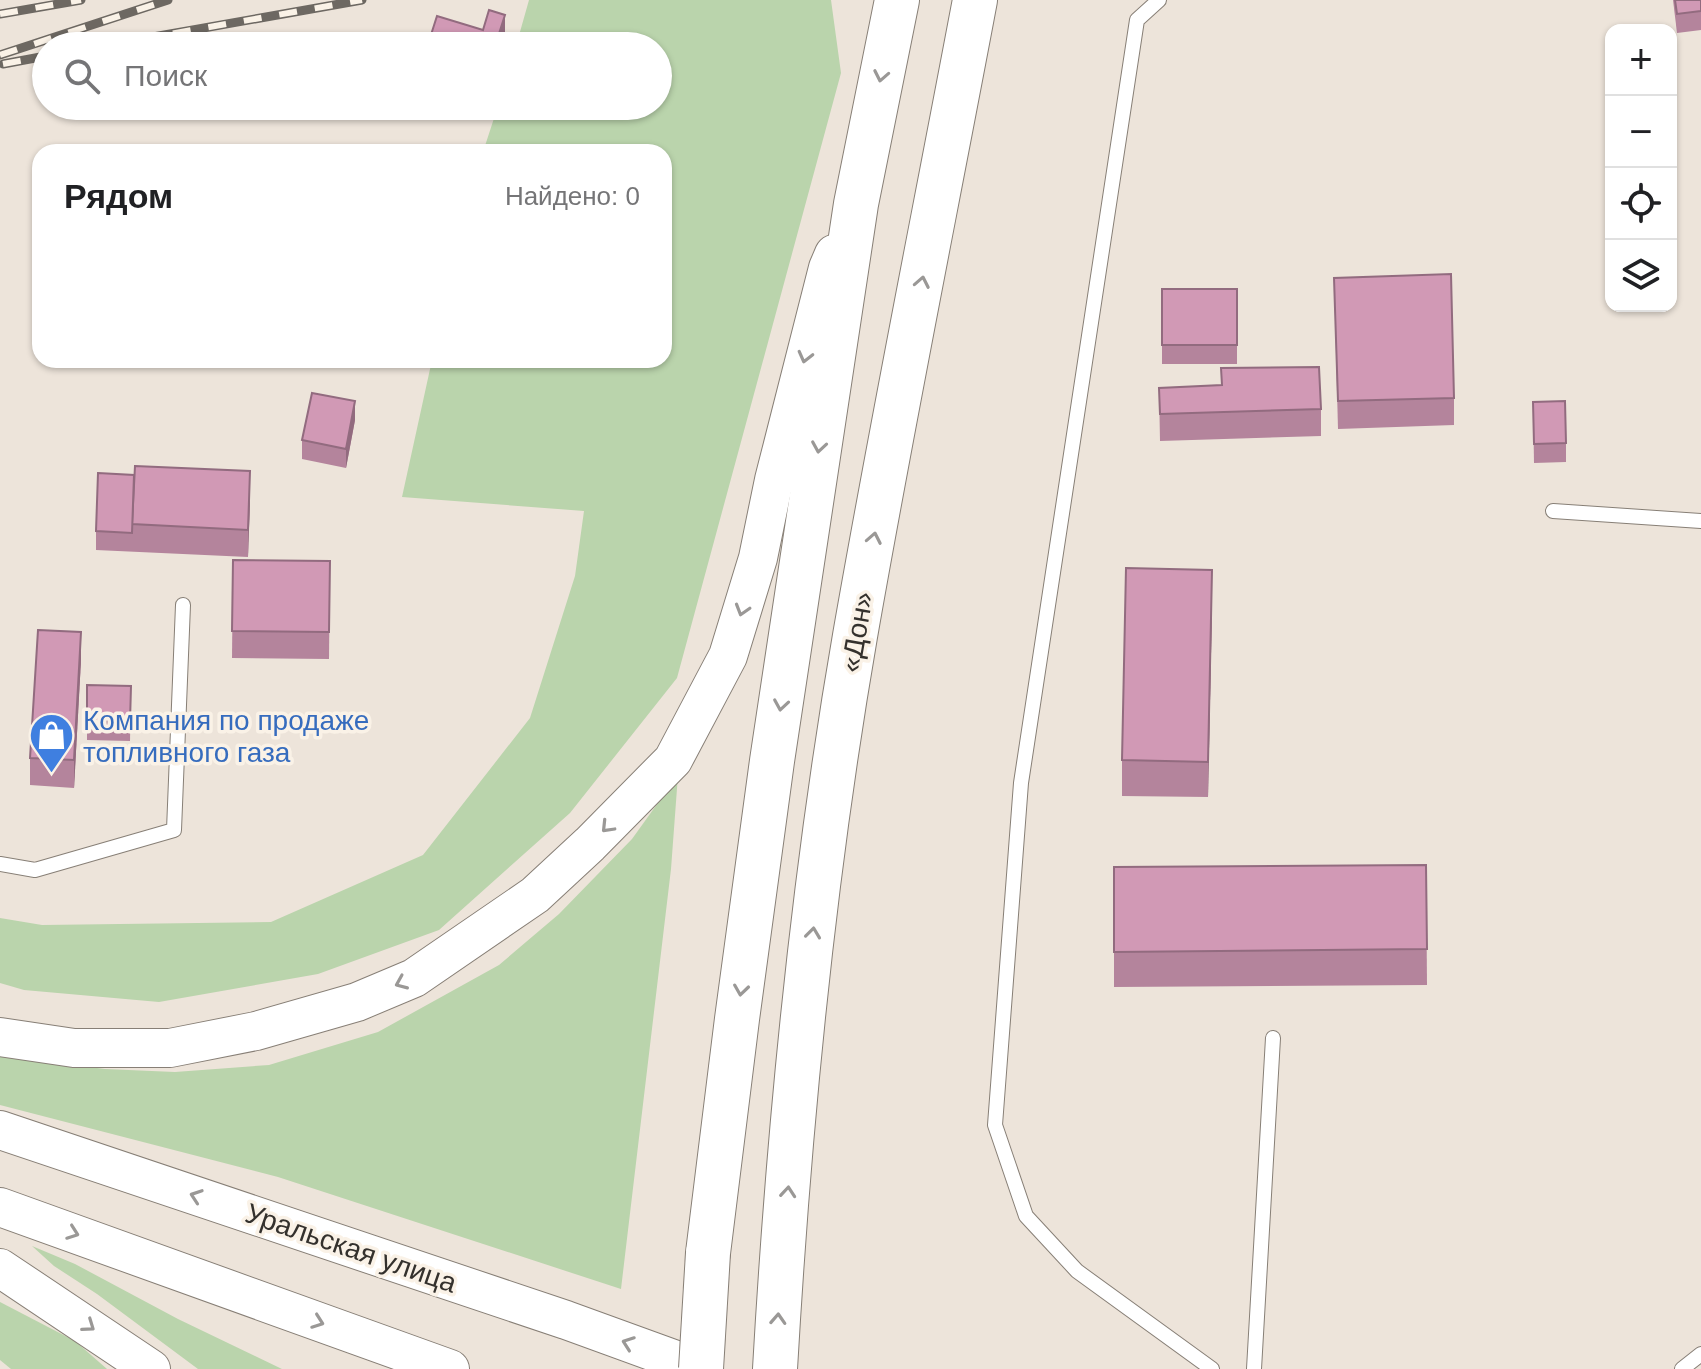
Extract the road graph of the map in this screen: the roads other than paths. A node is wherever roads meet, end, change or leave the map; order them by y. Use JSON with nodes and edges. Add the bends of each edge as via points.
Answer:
{"nodes":[{"id":1,"x":897,"y":0,"type":"edge"},
{"id":2,"x":975,"y":0,"type":"edge"},
{"id":3,"x":1159,"y":0,"type":"edge"},
{"id":4,"x":856,"y":204,"type":"junction"},
{"id":5,"x":1553,"y":511,"type":"dead end"},
{"id":6,"x":1701,"y":521,"type":"edge"},
{"id":7,"x":183,"y":605,"type":"dead end"},
{"id":8,"x":0,"y":864,"type":"edge"},
{"id":9,"x":0,"y":1037,"type":"edge"},
{"id":10,"x":1273,"y":1038,"type":"dead end"},
{"id":11,"x":0,"y":1130,"type":"edge"},
{"id":12,"x":0,"y":1207,"type":"edge"},
{"id":13,"x":0,"y":1268,"type":"edge"},
{"id":14,"x":1701,"y":1354,"type":"edge"},
{"id":15,"x":151,"y":1369,"type":"edge"},
{"id":16,"x":450,"y":1369,"type":"edge"},
{"id":17,"x":701,"y":1369,"type":"edge"},
{"id":18,"x":775,"y":1369,"type":"edge"},
{"id":19,"x":1212,"y":1369,"type":"edge"},
{"id":20,"x":1254,"y":1369,"type":"edge"},
{"id":21,"x":1682,"y":1369,"type":"edge"}],
"edges":[{"from":1,"to":4,"type":"highway","one_way":true},
{"from":18,"to":2,"type":"highway","name":"«Дон»","one_way":true,"via":[[805,1000],[827,822],[855,638]]},
{"from":3,"to":19,"type":"lane","via":[[1137,20],[1024,768],[995,1125],[1026,1216],[1077,1271]]},
{"from":4,"to":9,"type":"main road","one_way":true,"via":[[828,268],[758,558],[728,656],[673,760],[590,844],[535,895],[414,978],[357,1002],[256,1031],[170,1048],[74,1048]]},
{"from":4,"to":17,"type":"highway","one_way":true,"bridge":true,"via":[[737,1019],[708,1253]]},
{"from":5,"to":6,"type":"lane"},
{"from":7,"to":8,"type":"lane","via":[[174,830],[35,870]]},
{"from":10,"to":20,"type":"lane"},
{"from":17,"to":11,"type":"main road","name":"Уральская улица","one_way":true},
{"from":12,"to":16,"type":"main road","one_way":true},
{"from":13,"to":15,"type":"main road","one_way":true},
{"from":14,"to":21,"type":"lane"}]}
